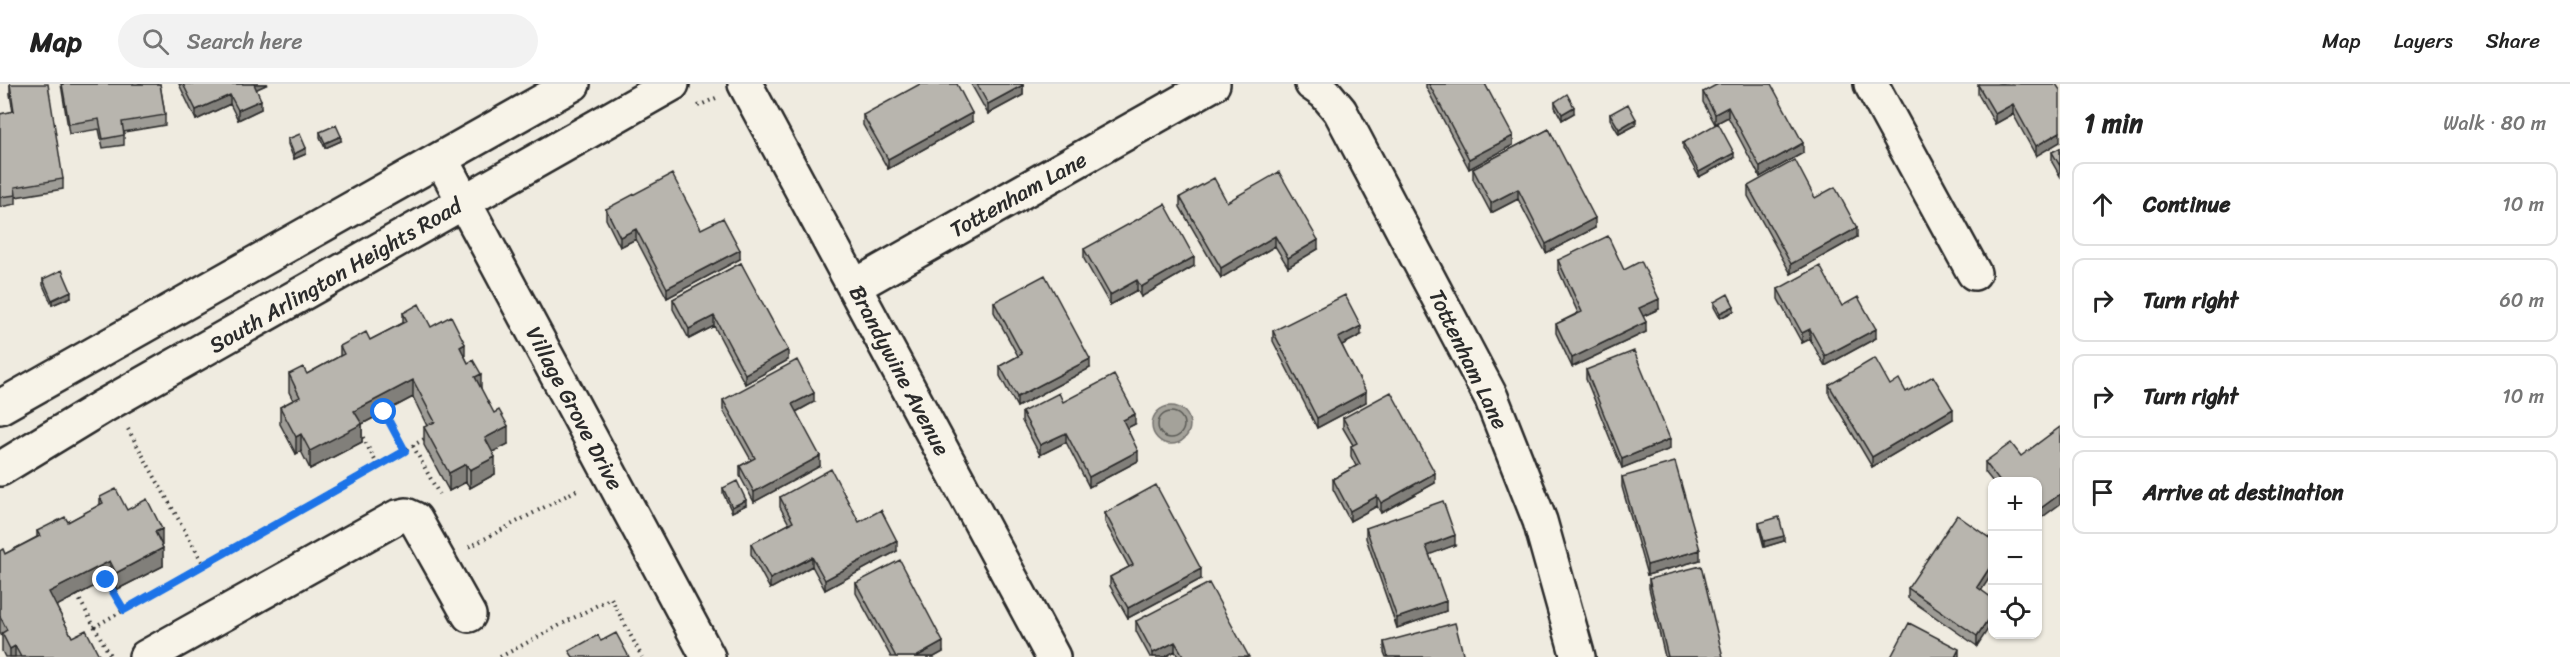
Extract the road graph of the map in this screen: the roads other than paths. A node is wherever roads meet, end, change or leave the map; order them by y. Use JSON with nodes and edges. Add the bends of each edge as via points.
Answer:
{"nodes":[{"id":1,"x":573,"y":84,"type":"edge"},
{"id":2,"x":672,"y":84,"type":"edge"},
{"id":3,"x":745,"y":84,"type":"edge"},
{"id":4,"x":1213,"y":84,"type":"edge"},
{"id":5,"x":1312,"y":84,"type":"edge"},
{"id":6,"x":1872,"y":84,"type":"edge"},
{"id":7,"x":441,"y":159,"type":"junction"},
{"id":8,"x":464,"y":201,"type":"junction"},
{"id":9,"x":1974,"y":273,"type":"dead end"},
{"id":10,"x":855,"y":286,"type":"junction"},
{"id":11,"x":0,"y":407,"type":"edge"},
{"id":12,"x":0,"y":469,"type":"edge"},
{"id":13,"x":469,"y":615,"type":"dead end"},
{"id":14,"x":146,"y":657,"type":"edge"},
{"id":15,"x":708,"y":657,"type":"edge"},
{"id":16,"x":1053,"y":657,"type":"edge"},
{"id":17,"x":1578,"y":657,"type":"edge"}],
"edges":[{"from":1,"to":7,"type":"street"},
{"from":2,"to":8,"type":"street","name":"South Arlington Heights Road"},
{"from":3,"to":10,"type":"street","name":"Brandywine Avenue"},
{"from":4,"to":10,"type":"street","name":"Tottenham Lane"},
{"from":5,"to":17,"type":"street","name":"Tottenham Lane","via":[[1340,111],[1491,397],[1540,521]]},
{"from":6,"to":9,"type":"street"},
{"from":7,"to":8,"type":"street","name":"Village Grove Drive"},
{"from":7,"to":11,"type":"street"},
{"from":8,"to":12,"type":"street","name":"South Arlington Heights Road"},
{"from":8,"to":15,"type":"street","name":"Village Grove Drive"},
{"from":10,"to":16,"type":"street","name":"Brandywine Avenue"},
{"from":13,"to":14,"type":"street","via":[[415,519],[406,515],[396,517]]}]}
